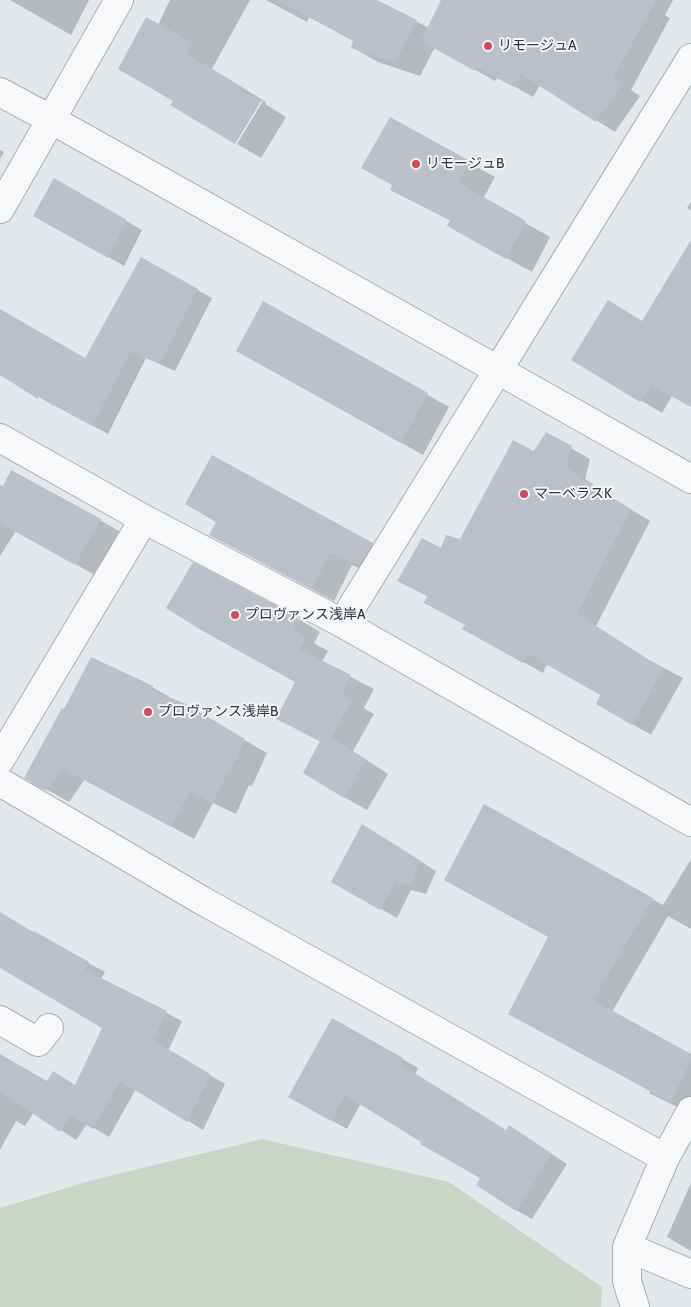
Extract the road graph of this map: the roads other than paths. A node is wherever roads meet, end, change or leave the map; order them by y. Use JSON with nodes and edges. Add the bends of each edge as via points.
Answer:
{"nodes":[{"id":1,"x":119,"y":0,"type":"edge"},
{"id":2,"x":691,"y":58,"type":"edge"},
{"id":3,"x":0,"y":92,"type":"edge"},
{"id":4,"x":52,"y":120,"type":"junction"},
{"id":5,"x":0,"y":209,"type":"edge"},
{"id":6,"x":498,"y":370,"type":"junction"},
{"id":7,"x":0,"y":438,"type":"edge"},
{"id":8,"x":691,"y":479,"type":"edge"},
{"id":9,"x":144,"y":519,"type":"junction"},
{"id":10,"x":342,"y":623,"type":"junction"},
{"id":11,"x":0,"y":760,"type":"edge"},
{"id":12,"x":0,"y":782,"type":"edge"},
{"id":13,"x":691,"y":822,"type":"edge"},
{"id":14,"x":0,"y":1020,"type":"edge"},
{"id":15,"x":49,"y":1028,"type":"dead end"},
{"id":16,"x":691,"y":1111,"type":"edge"},
{"id":17,"x":665,"y":1158,"type":"junction"},
{"id":18,"x":627,"y":1247,"type":"junction"},
{"id":19,"x":691,"y":1274,"type":"edge"},
{"id":20,"x":635,"y":1307,"type":"edge"}],
"edges":[{"from":1,"to":4,"type":"street"},
{"from":2,"to":6,"type":"street"},
{"from":3,"to":4,"type":"street"},
{"from":4,"to":5,"type":"street"},
{"from":4,"to":6,"type":"street"},
{"from":6,"to":8,"type":"street"},
{"from":6,"to":10,"type":"street"},
{"from":7,"to":9,"type":"street"},
{"from":9,"to":10,"type":"street"},
{"from":9,"to":11,"type":"street"},
{"from":10,"to":13,"type":"street"},
{"from":12,"to":17,"type":"street","via":[[203,901]]},
{"from":14,"to":15,"type":"street","via":[[38,1042]]},
{"from":16,"to":17,"type":"street"},
{"from":17,"to":18,"type":"street"},
{"from":18,"to":19,"type":"street"},
{"from":18,"to":20,"type":"street","via":[[626,1281]]}]}
